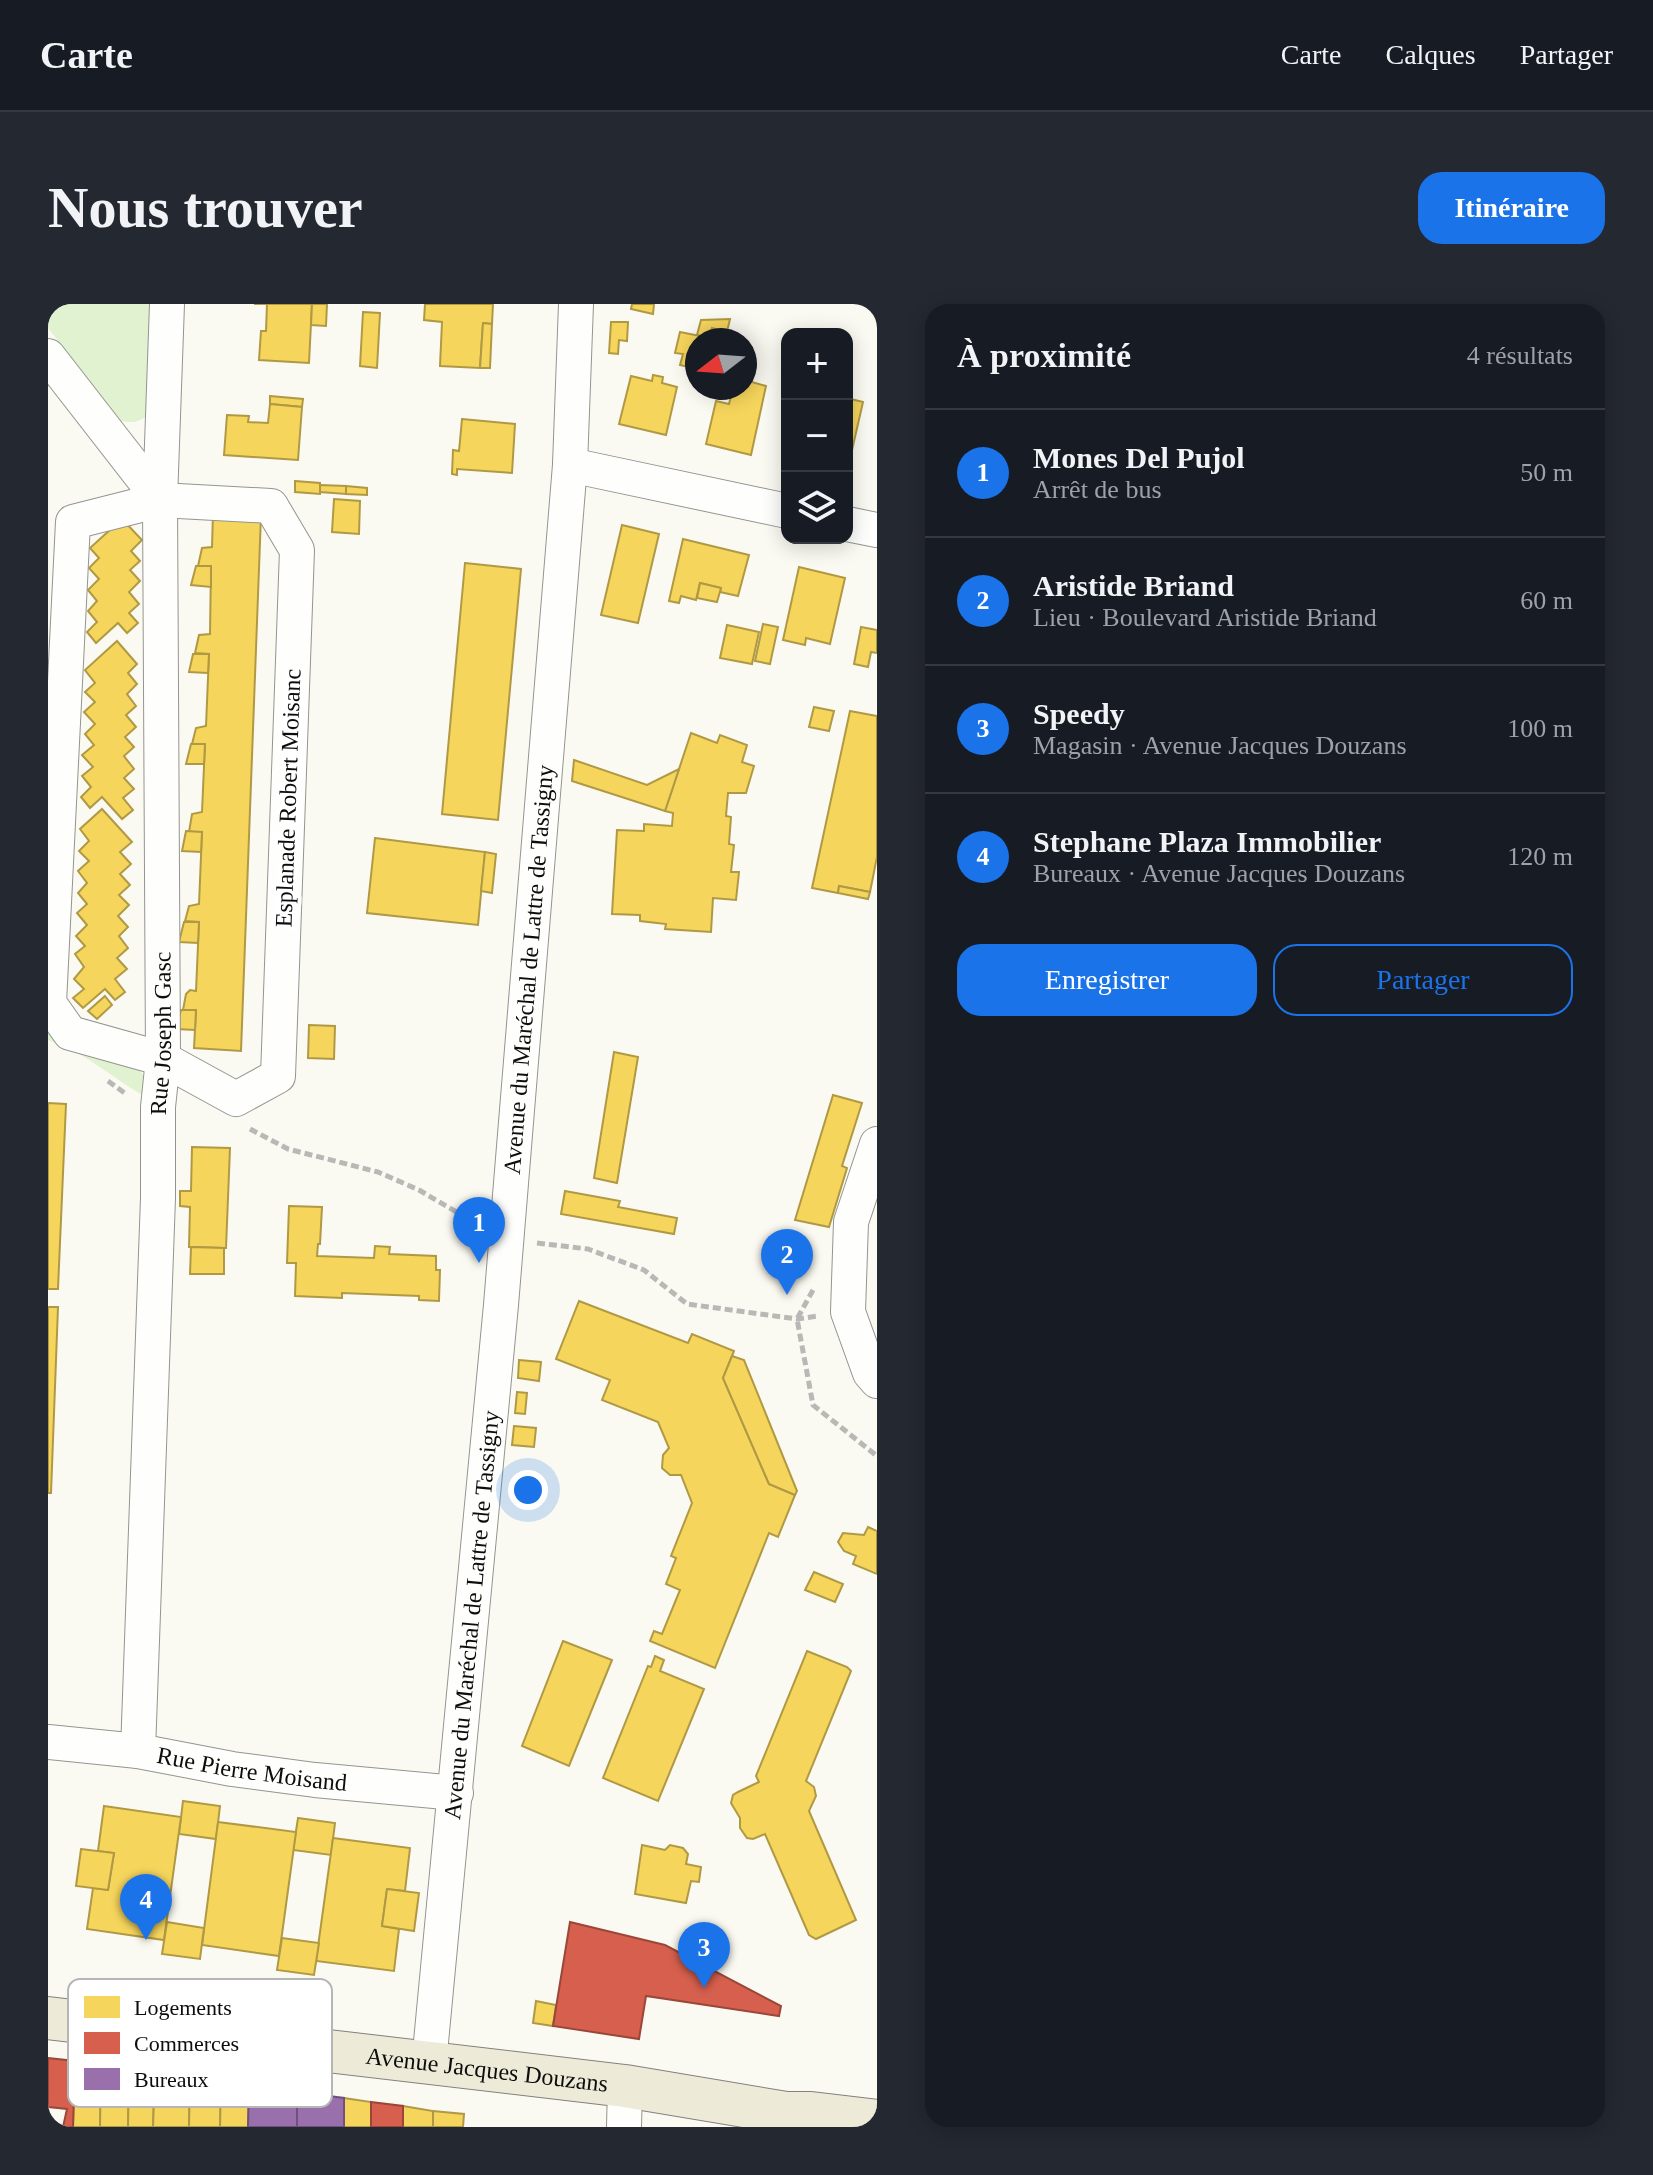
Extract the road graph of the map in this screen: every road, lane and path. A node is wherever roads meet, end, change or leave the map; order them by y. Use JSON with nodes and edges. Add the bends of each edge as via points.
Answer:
{"nodes":[{"id":1,"x":167,"y":304,"type":"edge"},
{"id":2,"x":576,"y":304,"type":"edge"},
{"id":3,"x":48,"y":356,"type":"edge"},
{"id":4,"x":570,"y":465,"type":"junction"},
{"id":5,"x":160,"y":500,"type":"junction"},
{"id":6,"x":781,"y":510,"type":"edge"},
{"id":7,"x":853,"y":525,"type":"edge"},
{"id":8,"x":877,"y":530,"type":"edge"},
{"id":9,"x":163,"y":1059,"type":"junction"},
{"id":10,"x":100,"y":1074,"type":"dead end"},
{"id":11,"x":158,"y":1107,"type":"junction"},
{"id":12,"x":245,"y":1127,"type":"dead end"},
{"id":13,"x":877,"y":1144,"type":"edge"},
{"id":14,"x":506,"y":1240,"type":"junction"},
{"id":15,"x":848,"y":1312,"type":"junction"},
{"id":16,"x":797,"y":1319,"type":"junction"},
{"id":17,"x":877,"y":1381,"type":"edge"},
{"id":18,"x":877,"y":1456,"type":"edge"},
{"id":19,"x":48,"y":1742,"type":"edge"},
{"id":20,"x":138,"y":1751,"type":"junction"},
{"id":21,"x":456,"y":1793,"type":"junction"},
{"id":22,"x":48,"y":2018,"type":"edge"},
{"id":23,"x":68,"y":2020,"type":"edge"},
{"id":24,"x":332,"y":2052,"type":"edge"},
{"id":25,"x":429,"y":2063,"type":"junction"},
{"id":26,"x":625,"y":2086,"type":"junction"},
{"id":27,"x":877,"y":2121,"type":"edge"},
{"id":28,"x":624,"y":2127,"type":"edge"}],
"edges":[{"from":1,"to":5,"type":"street","name":"Rue Joseph Gasc"},
{"from":2,"to":4,"type":"street","name":"Avenue du Maréchal de Lattre de Tassigny"},
{"from":3,"to":5,"type":"street"},
{"from":4,"to":6,"type":"street"},
{"from":4,"to":14,"type":"street","name":"Avenue du Maréchal de Lattre de Tassigny"},
{"from":5,"to":9,"type":"street","name":"Rue Joseph Gasc"},
{"from":5,"to":9,"type":"street","via":[[73,522],[49,1003],[70,1033]]},
{"from":5,"to":9,"type":"street","name":"Esplanade Robert Moisanc","via":[[271,506],[297,550],[278,1076],[236,1099]]},
{"from":7,"to":8,"type":"street"},
{"from":9,"to":11,"type":"street","name":"Rue Joseph Gasc"},
{"from":10,"to":11,"type":"path","via":[[133,1098]]},
{"from":11,"to":20,"type":"street","name":"Rue Joseph Gasc"},
{"from":12,"to":14,"type":"path","via":[[288,1149],[378,1172]]},
{"from":13,"to":15,"type":"street","via":[[851,1222]]},
{"from":14,"to":16,"type":"path","via":[[588,1249],[644,1270],[687,1304]]},
{"from":14,"to":21,"type":"street","name":"Avenue du Maréchal de Lattre de Tassigny"},
{"from":15,"to":16,"type":"path"},
{"from":15,"to":17,"type":"street"},
{"from":16,"to":18,"type":"path","via":[[813,1405]]},
{"from":19,"to":20,"type":"street","name":"Rue Pierre Moisand"},
{"from":20,"to":21,"type":"street","name":"Rue Pierre Moisand","via":[[288,1777]]},
{"from":21,"to":25,"type":"street","name":"Avenue du Maréchal de Lattre de Tassigny"},
{"from":22,"to":23,"type":"main road","name":"Avenue Jacques Douzans"},
{"from":24,"to":25,"type":"main road","name":"Avenue Jacques Douzans"},
{"from":25,"to":26,"type":"main road","name":"Avenue Jacques Douzans"},
{"from":26,"to":27,"type":"main road","name":"Avenue Jacques Douzans","via":[[786,2113]]},
{"from":26,"to":28,"type":"street"}]}
